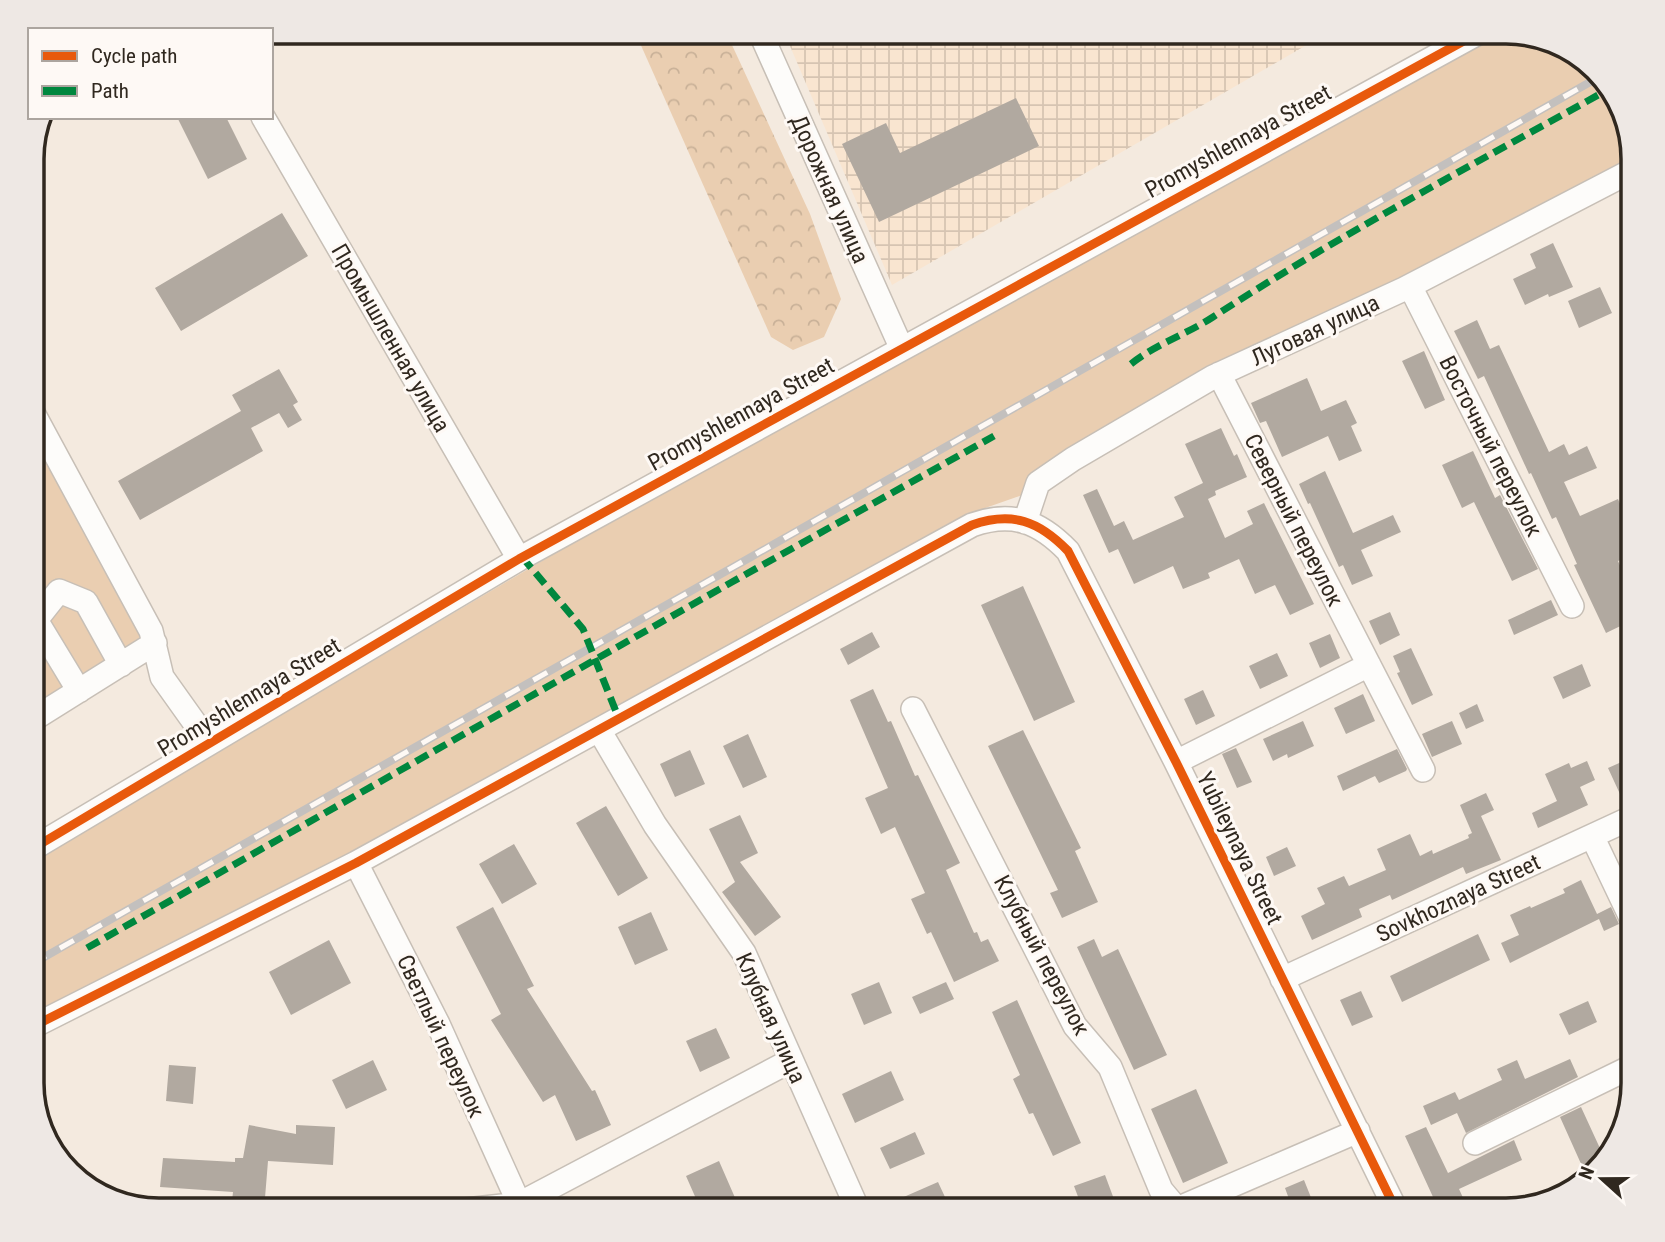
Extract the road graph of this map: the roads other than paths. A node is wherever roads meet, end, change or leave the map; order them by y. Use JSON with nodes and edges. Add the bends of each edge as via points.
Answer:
{"nodes":[{"id":1,"x":765,"y":44,"type":"edge"},
{"id":2,"x":1458,"y":44,"type":"edge"},
{"id":3,"x":264,"y":119,"type":"edge"},
{"id":4,"x":1621,"y":176,"type":"edge"},
{"id":5,"x":1410,"y":286,"type":"junction"},
{"id":6,"x":901,"y":347,"type":"junction"},
{"id":7,"x":1219,"y":374,"type":"junction"},
{"id":8,"x":44,"y":433,"type":"edge"},
{"id":9,"x":1026,"y":522,"type":"junction"},
{"id":10,"x":519,"y":559,"type":"junction"},
{"id":11,"x":1572,"y":606,"type":"dead end"},
{"id":12,"x":44,"y":610,"type":"edge"},
{"id":13,"x":44,"y":633,"type":"edge"},
{"id":14,"x":156,"y":643,"type":"junction"},
{"id":15,"x":121,"y":664,"type":"junction"},
{"id":16,"x":1369,"y":665,"type":"junction"},
{"id":17,"x":79,"y":691,"type":"junction"},
{"id":18,"x":913,"y":709,"type":"dead end"},
{"id":19,"x":44,"y":713,"type":"edge"},
{"id":20,"x":599,"y":730,"type":"junction"},
{"id":21,"x":209,"y":743,"type":"junction"},
{"id":22,"x":1176,"y":762,"type":"junction"},
{"id":23,"x":1423,"y":770,"type":"dead end"},
{"id":24,"x":1621,"y":823,"type":"edge"},
{"id":25,"x":1592,"y":836,"type":"junction"},
{"id":26,"x":44,"y":842,"type":"edge"},
{"id":27,"x":356,"y":863,"type":"junction"},
{"id":28,"x":1621,"y":897,"type":"edge"},
{"id":29,"x":1282,"y":979,"type":"junction"},
{"id":30,"x":44,"y":1021,"type":"edge"},
{"id":31,"x":790,"y":1061,"type":"junction"},
{"id":32,"x":1621,"y":1072,"type":"edge"},
{"id":33,"x":1358,"y":1131,"type":"junction"},
{"id":34,"x":1475,"y":1143,"type":"dead end"},
{"id":35,"x":517,"y":1198,"type":"edge"},
{"id":36,"x":538,"y":1198,"type":"edge"},
{"id":37,"x":853,"y":1198,"type":"edge"},
{"id":38,"x":1168,"y":1198,"type":"edge"},
{"id":39,"x":1203,"y":1198,"type":"edge"},
{"id":40,"x":1390,"y":1198,"type":"edge"}],
"edges":[{"from":1,"to":6,"type":"street","name":"Дорожная улица"},
{"from":2,"to":6,"type":"street","name":"Promyshlennaya Street"},
{"from":3,"to":10,"type":"street","name":"Промышленная улица"},
{"from":4,"to":5,"type":"street","name":"Луговая улица"},
{"from":5,"to":7,"type":"street","name":"Луговая улица"},
{"from":5,"to":11,"type":"street","name":"Восточный переулок"},
{"from":6,"to":10,"type":"street","name":"Promyshlennaya Street"},
{"from":7,"to":9,"type":"street","name":"Луговая улица","via":[[1038,483]]},
{"from":7,"to":16,"type":"street","name":"Северный переулок"},
{"from":8,"to":14,"type":"street"},
{"from":9,"to":20,"type":"street","via":[[1006,518],[972,525]]},
{"from":9,"to":22,"type":"street","name":"Yubileynaya Street","via":[[1052,535],[1068,551]]},
{"from":10,"to":21,"type":"street","name":"Promyshlennaya Street"},
{"from":12,"to":15,"type":"street","via":[[59,591],[86,601]]},
{"from":13,"to":17,"type":"street"},
{"from":14,"to":15,"type":"street"},
{"from":14,"to":21,"type":"street","via":[[162,677]]},
{"from":15,"to":17,"type":"street"},
{"from":16,"to":22,"type":"street"},
{"from":16,"to":23,"type":"street","name":"Северный переулок"},
{"from":17,"to":19,"type":"street"},
{"from":18,"to":38,"type":"street","name":"Клубный переулок","via":[[1075,1027],[1110,1067]]},
{"from":20,"to":27,"type":"street"},
{"from":20,"to":31,"type":"street","name":"Клубная улица","via":[[655,824],[744,954]]},
{"from":21,"to":26,"type":"street","name":"Promyshlennaya Street"},
{"from":22,"to":29,"type":"street","name":"Yubileynaya Street"},
{"from":24,"to":25,"type":"street","name":"Sovkhoznaya Street"},
{"from":25,"to":28,"type":"street"},
{"from":25,"to":29,"type":"street","name":"Sovkhoznaya Street"},
{"from":27,"to":30,"type":"street"},
{"from":27,"to":35,"type":"street","name":"Светлый переулок","via":[[438,1024]]},
{"from":29,"to":33,"type":"street","name":"Yubileynaya Street"},
{"from":31,"to":36,"type":"street"},
{"from":31,"to":37,"type":"street","name":"Клубная улица"},
{"from":32,"to":34,"type":"street"},
{"from":33,"to":39,"type":"street","name":"Клубный переулок"},
{"from":33,"to":40,"type":"street","name":"Yubileynaya Street"}]}
